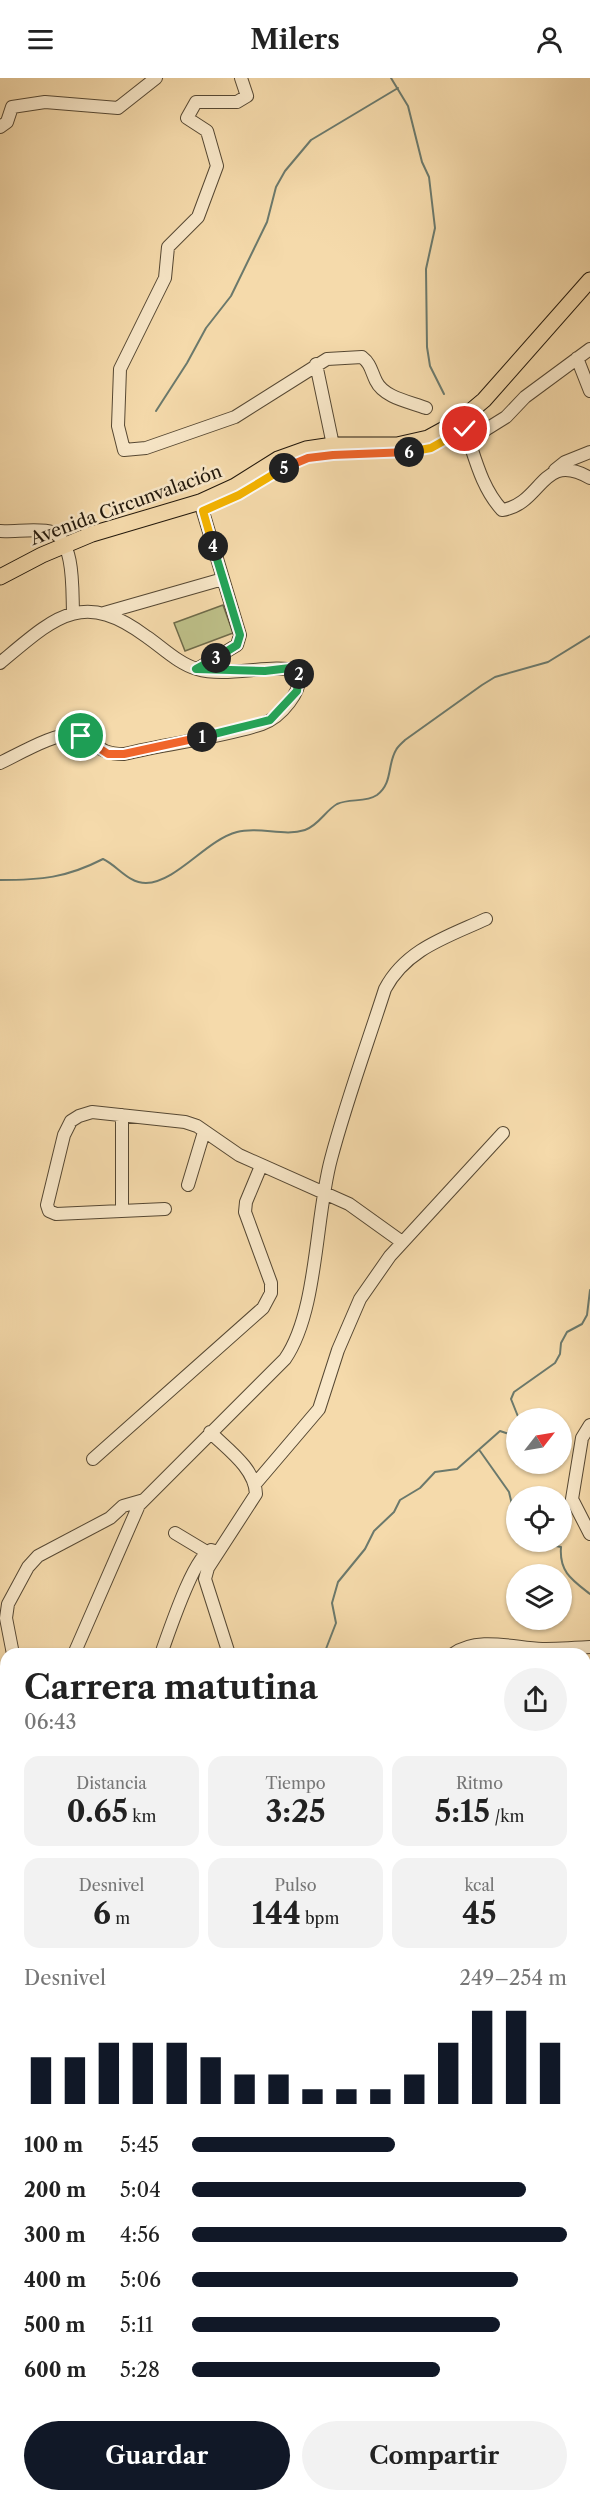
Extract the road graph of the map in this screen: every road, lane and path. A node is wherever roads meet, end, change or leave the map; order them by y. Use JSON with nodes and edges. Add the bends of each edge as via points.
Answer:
{"nodes":[{"id":1,"x":156,"y":78,"type":"edge"},
{"id":2,"x":241,"y":78,"type":"edge"},
{"id":3,"x":0,"y":127,"type":"edge"},
{"id":4,"x":590,"y":280,"type":"edge"},
{"id":5,"x":590,"y":295,"type":"edge"},
{"id":6,"x":590,"y":348,"type":"edge"},
{"id":7,"x":577,"y":358,"type":"junction"},
{"id":8,"x":316,"y":364,"type":"junction"},
{"id":9,"x":590,"y":391,"type":"edge"},
{"id":10,"x":426,"y":408,"type":"dead end"},
{"id":11,"x":467,"y":435,"type":"junction"},
{"id":12,"x":333,"y":445,"type":"junction"},
{"id":13,"x":590,"y":452,"type":"edge"},
{"id":14,"x":555,"y":470,"type":"junction"},
{"id":15,"x":590,"y":478,"type":"edge"},
{"id":16,"x":201,"y":507,"type":"junction"},
{"id":17,"x":0,"y":531,"type":"edge"},
{"id":18,"x":67,"y":550,"type":"junction"},
{"id":19,"x":0,"y":577,"type":"edge"},
{"id":20,"x":223,"y":579,"type":"junction"},
{"id":21,"x":0,"y":589,"type":"edge"},
{"id":22,"x":73,"y":611,"type":"junction"},
{"id":23,"x":104,"y":613,"type":"junction"},
{"id":24,"x":0,"y":663,"type":"edge"},
{"id":25,"x":196,"y":669,"type":"junction"},
{"id":26,"x":0,"y":763,"type":"edge"},
{"id":27,"x":486,"y":919,"type":"dead end"},
{"id":28,"x":123,"y":1116,"type":"junction"},
{"id":29,"x":204,"y":1132,"type":"junction"},
{"id":30,"x":503,"y":1133,"type":"dead end"},
{"id":31,"x":261,"y":1166,"type":"junction"},
{"id":32,"x":188,"y":1185,"type":"dead end"},
{"id":33,"x":324,"y":1192,"type":"junction"},
{"id":34,"x":165,"y":1209,"type":"dead end"},
{"id":35,"x":122,"y":1211,"type":"junction"},
{"id":36,"x":402,"y":1242,"type":"junction"},
{"id":37,"x":590,"y":1425,"type":"edge"},
{"id":38,"x":210,"y":1432,"type":"junction"},
{"id":39,"x":93,"y":1459,"type":"dead end"},
{"id":40,"x":256,"y":1483,"type":"junction"},
{"id":41,"x":144,"y":1500,"type":"junction"},
{"id":42,"x":175,"y":1533,"type":"dead end"},
{"id":43,"x":590,"y":1534,"type":"edge"},
{"id":44,"x":212,"y":1552,"type":"junction"},
{"id":45,"x":590,"y":1647,"type":"edge"},
{"id":46,"x":12,"y":1648,"type":"edge"},
{"id":47,"x":77,"y":1648,"type":"edge"},
{"id":48,"x":163,"y":1648,"type":"edge"},
{"id":49,"x":227,"y":1648,"type":"edge"},
{"id":50,"x":466,"y":1648,"type":"edge"},
{"id":51,"x":528,"y":1648,"type":"edge"},
{"id":52,"x":566,"y":1648,"type":"edge"}],
"edges":[{"from":1,"to":3,"type":"street","via":[[118,108],[45,102],[12,107],[7,122]]},
{"from":2,"to":8,"type":"street","via":[[247,96],[237,102],[196,102],[187,118],[207,131],[217,166],[198,217],[168,247],[165,278],[120,369],[118,426],[124,450],[146,448],[235,417]]},
{"from":4,"to":12,"type":"main road","name":"Avenida Circunvalación","via":[[484,400],[459,421],[428,438],[397,445]]},
{"from":5,"to":11,"type":"main road","name":"Avenida Circunvalación"},
{"from":6,"to":7,"type":"street"},
{"from":7,"to":9,"type":"street"},
{"from":7,"to":11,"type":"street","via":[[525,397],[506,417]]},
{"from":8,"to":10,"type":"street","via":[[327,359],[362,357],[370,363],[377,384],[388,394]]},
{"from":8,"to":12,"type":"street"},
{"from":11,"to":14,"type":"street","via":[[484,483],[502,510],[521,503]]},
{"from":11,"to":16,"type":"main road","name":"Avenida Circunvalación","via":[[398,455],[308,458],[283,468],[239,495]]},
{"from":12,"to":16,"type":"main road","name":"Avenida Circunvalación","via":[[278,459]]},
{"from":13,"to":14,"type":"street"},
{"from":14,"to":15,"type":"street","via":[[579,472]]},
{"from":16,"to":18,"type":"main road","name":"Avenida Circunvalación","via":[[92,534]]},
{"from":16,"to":20,"type":"street"},
{"from":17,"to":18,"type":"street","via":[[52,531]]},
{"from":18,"to":19,"type":"main road","name":"Avenida Circunvalación"},
{"from":18,"to":21,"type":"main road","name":"Avenida Circunvalación"},
{"from":18,"to":22,"type":"street"},
{"from":20,"to":23,"type":"street"},
{"from":20,"to":25,"type":"street","via":[[240,635],[237,645]]},
{"from":22,"to":23,"type":"street"},
{"from":22,"to":24,"type":"street","via":[[33,635]]},
{"from":23,"to":25,"type":"street","via":[[129,623]]},
{"from":25,"to":26,"type":"street","via":[[290,668],[298,671],[300,677],[297,691],[262,724],[124,754],[108,754],[81,736],[60,736]]},
{"from":27,"to":33,"type":"street","via":[[425,947],[403,961],[393,974],[385,988]]},
{"from":28,"to":29,"type":"street","via":[[185,1122]]},
{"from":28,"to":35,"type":"street"},
{"from":28,"to":35,"type":"street","via":[[92,1112],[71,1121],[47,1205],[56,1214]]},
{"from":29,"to":31,"type":"street"},
{"from":29,"to":32,"type":"street"},
{"from":30,"to":36,"type":"street"},
{"from":31,"to":33,"type":"street"},
{"from":31,"to":39,"type":"street","via":[[245,1212],[271,1283],[271,1293],[263,1308]]},
{"from":33,"to":36,"type":"street","via":[[349,1204]]},
{"from":33,"to":38,"type":"street","via":[[304,1317],[296,1343],[285,1359]]},
{"from":34,"to":35,"type":"street"},
{"from":36,"to":40,"type":"street","via":[[360,1299],[319,1409]]},
{"from":37,"to":43,"type":"street","via":[[582,1438],[572,1499]]},
{"from":38,"to":40,"type":"street"},
{"from":38,"to":41,"type":"street"},
{"from":40,"to":44,"type":"street","via":[[256,1494]]},
{"from":41,"to":46,"type":"street","via":[[123,1506],[110,1518],[38,1556],[28,1567],[8,1604],[6,1618]]},
{"from":41,"to":47,"type":"street","via":[[131,1518]]},
{"from":42,"to":44,"type":"street"},
{"from":44,"to":48,"type":"street","via":[[178,1606]]},
{"from":44,"to":49,"type":"street","via":[[205,1579]]},
{"from":45,"to":52,"type":"street"},
{"from":50,"to":51,"type":"street"}]}
